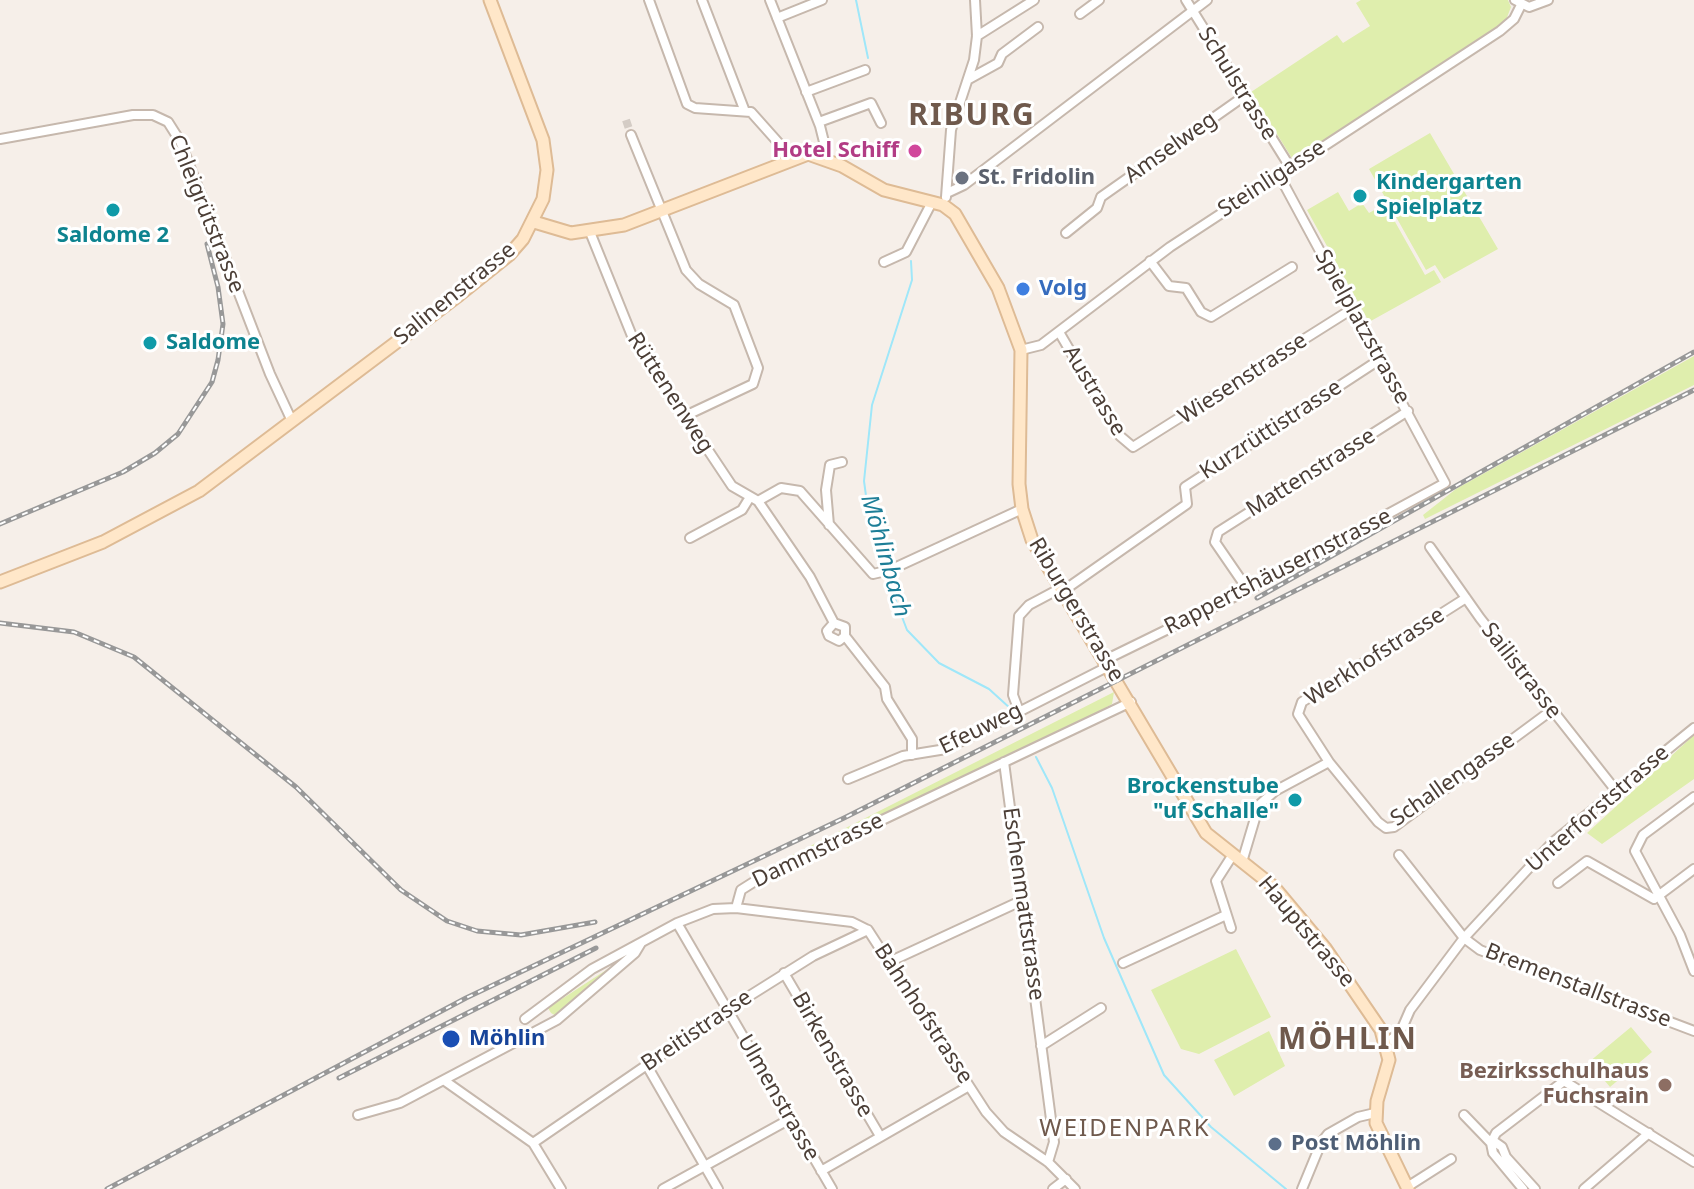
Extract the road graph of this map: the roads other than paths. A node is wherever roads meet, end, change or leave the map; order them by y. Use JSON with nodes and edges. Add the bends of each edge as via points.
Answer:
{"nodes":[{"id":1,"x":490,"y":0,"type":"edge"},
{"id":2,"x":649,"y":0,"type":"edge"},
{"id":3,"x":702,"y":0,"type":"edge"},
{"id":4,"x":770,"y":0,"type":"edge"},
{"id":5,"x":822,"y":0,"type":"edge"},
{"id":6,"x":975,"y":0,"type":"edge"},
{"id":7,"x":1034,"y":0,"type":"edge"},
{"id":8,"x":1099,"y":0,"type":"edge"},
{"id":9,"x":1186,"y":0,"type":"edge"},
{"id":10,"x":1207,"y":0,"type":"edge"},
{"id":11,"x":1548,"y":0,"type":"edge"},
{"id":12,"x":1518,"y":3,"type":"edge"},
{"id":13,"x":1191,"y":11,"type":"junction"},
{"id":14,"x":1080,"y":14,"type":"dead end"},
{"id":15,"x":777,"y":18,"type":"junction"},
{"id":16,"x":1038,"y":27,"type":"dead end"},
{"id":17,"x":977,"y":36,"type":"junction"},
{"id":18,"x":865,"y":70,"type":"dead end"},
{"id":19,"x":969,"y":79,"type":"junction"},
{"id":20,"x":806,"y":92,"type":"junction"},
{"id":21,"x":1243,"y":97,"type":"junction"},
{"id":22,"x":744,"y":109,"type":"junction"},
{"id":23,"x":819,"y":122,"type":"junction"},
{"id":24,"x":881,"y":123,"type":"dead end"},
{"id":25,"x":631,"y":135,"type":"tunnel mouth"},
{"id":26,"x":0,"y":139,"type":"edge"},
{"id":27,"x":820,"y":156,"type":"junction"},
{"id":28,"x":792,"y":158,"type":"junction"},
{"id":29,"x":1290,"y":167,"type":"junction"},
{"id":30,"x":1279,"y":175,"type":"junction"},
{"id":31,"x":940,"y":200,"type":"junction"},
{"id":32,"x":661,"y":212,"type":"junction"},
{"id":33,"x":534,"y":222,"type":"junction"},
{"id":34,"x":590,"y":232,"type":"junction"},
{"id":35,"x":1066,"y":233,"type":"dead end"},
{"id":36,"x":1150,"y":261,"type":"junction"},
{"id":37,"x":884,"y":262,"type":"dead end"},
{"id":38,"x":1292,"y":267,"type":"dead end"},
{"id":39,"x":1352,"y":309,"type":"junction"},
{"id":40,"x":1059,"y":332,"type":"junction"},
{"id":41,"x":1021,"y":350,"type":"junction"},
{"id":42,"x":1379,"y":360,"type":"junction"},
{"id":43,"x":1408,"y":411,"type":"junction"},
{"id":44,"x":685,"y":416,"type":"junction"},
{"id":45,"x":291,"y":419,"type":"junction"},
{"id":46,"x":1133,"y":447,"type":"joint"},
{"id":47,"x":842,"y":462,"type":"dead end"},
{"id":48,"x":1445,"y":478,"type":"joint"},
{"id":49,"x":754,"y":499,"type":"junction"},
{"id":50,"x":1022,"y":509,"type":"junction"},
{"id":51,"x":829,"y":525,"type":"junction"},
{"id":52,"x":690,"y":538,"type":"dead end"},
{"id":53,"x":1430,"y":547,"type":"dead end"},
{"id":54,"x":0,"y":582,"type":"edge"},
{"id":55,"x":1062,"y":589,"type":"junction"},
{"id":56,"x":1248,"y":590,"type":"junction"},
{"id":57,"x":1466,"y":598,"type":"junction"},
{"id":58,"x":834,"y":623,"type":"junction"},
{"id":59,"x":845,"y":636,"type":"junction"},
{"id":60,"x":1107,"y":663,"type":"junction"},
{"id":61,"x":1131,"y":702,"type":"junction"},
{"id":62,"x":1552,"y":710,"type":"junction"},
{"id":63,"x":1014,"y":713,"type":"junction"},
{"id":64,"x":1694,"y":728,"type":"edge"},
{"id":65,"x":912,"y":755,"type":"junction"},
{"id":66,"x":1004,"y":762,"type":"junction"},
{"id":67,"x":1329,"y":762,"type":"junction"},
{"id":68,"x":848,"y":779,"type":"dead end"},
{"id":69,"x":1617,"y":792,"type":"junction"},
{"id":70,"x":1694,"y":797,"type":"edge"},
{"id":71,"x":1399,"y":855,"type":"dead end"},
{"id":72,"x":1237,"y":859,"type":"junction"},
{"id":73,"x":1694,"y":869,"type":"edge"},
{"id":74,"x":1558,"y":883,"type":"dead end"},
{"id":75,"x":1658,"y":898,"type":"junction"},
{"id":76,"x":1023,"y":900,"type":"junction"},
{"id":77,"x":736,"y":908,"type":"junction"},
{"id":78,"x":1226,"y":915,"type":"junction"},
{"id":79,"x":677,"y":923,"type":"junction"},
{"id":80,"x":1231,"y":928,"type":"dead end"},
{"id":81,"x":868,"y":930,"type":"junction"},
{"id":82,"x":1464,"y":938,"type":"junction"},
{"id":83,"x":641,"y":942,"type":"junction"},
{"id":84,"x":889,"y":962,"type":"junction"},
{"id":85,"x":1123,"y":963,"type":"dead end"},
{"id":86,"x":1694,"y":971,"type":"edge"},
{"id":87,"x":784,"y":973,"type":"junction"},
{"id":88,"x":1101,"y":1008,"type":"dead end"},
{"id":89,"x":727,"y":1010,"type":"junction"},
{"id":90,"x":525,"y":1019,"type":"dead end"},
{"id":91,"x":1694,"y":1031,"type":"edge"},
{"id":92,"x":1386,"y":1043,"type":"junction"},
{"id":93,"x":1041,"y":1046,"type":"junction"},
{"id":94,"x":646,"y":1064,"type":"junction"},
{"id":95,"x":445,"y":1081,"type":"junction"},
{"id":96,"x":969,"y":1086,"type":"junction"},
{"id":97,"x":1375,"y":1113,"type":"junction"},
{"id":98,"x":358,"y":1115,"type":"dead end"},
{"id":99,"x":1464,"y":1115,"type":"dead end"},
{"id":100,"x":790,"y":1119,"type":"junction"},
{"id":101,"x":1649,"y":1133,"type":"junction"},
{"id":102,"x":880,"y":1136,"type":"junction"},
{"id":103,"x":1491,"y":1141,"type":"junction"},
{"id":104,"x":533,"y":1143,"type":"junction"},
{"id":105,"x":1451,"y":1159,"type":"dead end"},
{"id":106,"x":1048,"y":1162,"type":"junction"},
{"id":107,"x":1694,"y":1162,"type":"edge"},
{"id":108,"x":704,"y":1168,"type":"junction"},
{"id":109,"x":821,"y":1171,"type":"junction"},
{"id":110,"x":1066,"y":1179,"type":"junction"},
{"id":111,"x":1408,"y":1188,"type":"edge"},
{"id":112,"x":561,"y":1189,"type":"edge"},
{"id":113,"x":663,"y":1189,"type":"edge"},
{"id":114,"x":718,"y":1189,"type":"edge"},
{"id":115,"x":832,"y":1189,"type":"edge"},
{"id":116,"x":1053,"y":1189,"type":"edge"},
{"id":117,"x":1075,"y":1189,"type":"edge"},
{"id":118,"x":1302,"y":1189,"type":"edge"},
{"id":119,"x":1523,"y":1189,"type":"edge"},
{"id":120,"x":1535,"y":1189,"type":"edge"},
{"id":121,"x":1584,"y":1189,"type":"edge"}],
"edges":[{"from":1,"to":33,"type":"street","via":[[543,140],[547,170]]},
{"from":2,"to":22,"type":"street","via":[[687,104]]},
{"from":3,"to":22,"type":"street"},
{"from":4,"to":15,"type":"street"},
{"from":5,"to":15,"type":"street"},
{"from":6,"to":17,"type":"street"},
{"from":7,"to":17,"type":"street"},
{"from":8,"to":14,"type":"street"},
{"from":9,"to":13,"type":"street","name":"Schulstrasse"},
{"from":10,"to":13,"type":"street"},
{"from":11,"to":12,"type":"street","via":[[1535,6]]},
{"from":12,"to":29,"type":"street","name":"Steinligasse","via":[[1514,19],[1500,31]]},
{"from":13,"to":21,"type":"street","name":"Schulstrasse"},
{"from":13,"to":31,"type":"street"},
{"from":15,"to":20,"type":"street"},
{"from":16,"to":19,"type":"street","via":[[1002,54],[998,63]]},
{"from":17,"to":19,"type":"street"},
{"from":18,"to":20,"type":"street"},
{"from":19,"to":31,"type":"street","via":[[951,130]]},
{"from":20,"to":23,"type":"street"},
{"from":21,"to":29,"type":"street","name":"Schulstrasse"},
{"from":21,"to":35,"type":"street","name":"Amselweg","via":[[1101,197],[1097,208]]},
{"from":22,"to":28,"type":"street"},
{"from":23,"to":24,"type":"street","via":[[871,103]]},
{"from":23,"to":27,"type":"street","via":[[824,142]]},
{"from":25,"to":32,"type":"street"},
{"from":26,"to":45,"type":"street","name":"Chleigrütstrasse","via":[[133,115],[168,122]]},
{"from":27,"to":28,"type":"street","name":"Salinenstrasse"},
{"from":27,"to":31,"type":"street","via":[[884,190]]},
{"from":28,"to":32,"type":"street","name":"Salinenstrasse"},
{"from":29,"to":30,"type":"street","name":"Steinligasse"},
{"from":30,"to":36,"type":"street","name":"Steinligasse"},
{"from":30,"to":39,"type":"street","name":"Spielplatzstrasse"},
{"from":31,"to":37,"type":"street","via":[[906,252]]},
{"from":31,"to":41,"type":"street","name":"Riburgerstrasse","via":[[960,219],[979,251]]},
{"from":32,"to":34,"type":"street","name":"Salinenstrasse"},
{"from":32,"to":44,"type":"street","via":[[692,279],[734,305],[758,368],[753,384]]},
{"from":33,"to":34,"type":"street","name":"Salinenstrasse","via":[[571,233]]},
{"from":33,"to":45,"type":"street","name":"Salinenstrasse","via":[[509,255]]},
{"from":34,"to":44,"type":"street","name":"Rüttenenweg","via":[[632,336]]},
{"from":36,"to":38,"type":"street","via":[[1169,286],[1186,288],[1201,312],[1211,317]]},
{"from":36,"to":40,"type":"street","name":"Steinligasse"},
{"from":39,"to":42,"type":"street","name":"Spielplatzstrasse"},
{"from":39,"to":46,"type":"street","name":"Wiesenstrasse"},
{"from":40,"to":41,"type":"street","name":"Steinligasse","via":[[1041,345]]},
{"from":40,"to":46,"type":"street","name":"Austrasse","via":[[1120,436]]},
{"from":41,"to":50,"type":"street","name":"Riburgerstrasse"},
{"from":42,"to":43,"type":"street","name":"Spielplatzstrasse"},
{"from":42,"to":55,"type":"street","name":"Kurzrüttistrasse","via":[[1185,487],[1187,504]]},
{"from":43,"to":48,"type":"street","name":"Spielplatzstrasse"},
{"from":43,"to":56,"type":"street","name":"Mattenstrasse","via":[[1215,536]]},
{"from":44,"to":49,"type":"street","name":"Rüttenenweg","via":[[732,486]]},
{"from":45,"to":54,"type":"street","name":"Salinenstrasse","via":[[218,478],[145,523]]},
{"from":47,"to":51,"type":"street","via":[[830,465]]},
{"from":48,"to":56,"type":"street","name":"Rappertshäusernstrasse","via":[[1442,488]]},
{"from":49,"to":51,"type":"street","via":[[794,488]]},
{"from":49,"to":52,"type":"street"},
{"from":49,"to":58,"type":"street","name":"Rüttenenweg","via":[[810,577]]},
{"from":50,"to":51,"type":"street","via":[[873,574]]},
{"from":50,"to":55,"type":"street","name":"Riburgerstrasse","via":[[1032,540]]},
{"from":53,"to":57,"type":"street","name":"Sailistrasse"},
{"from":55,"to":60,"type":"street","name":"Riburgerstrasse"},
{"from":55,"to":63,"type":"street","via":[[1019,616]]},
{"from":56,"to":60,"type":"street","name":"Rappertshäusernstrasse"},
{"from":57,"to":62,"type":"street","name":"Sailistrasse"},
{"from":57,"to":67,"type":"street","name":"Werkhofstrasse","via":[[1302,702],[1298,714]]},
{"from":58,"to":59,"type":"street","via":[[845,627]]},
{"from":58,"to":59,"type":"street","via":[[829,636],[839,641]]},
{"from":59,"to":65,"type":"street","via":[[885,687],[912,739]]},
{"from":60,"to":61,"type":"street","name":"Riburgerstrasse"},
{"from":60,"to":63,"type":"street","name":"Efeuweg"},
{"from":61,"to":66,"type":"street","name":"Dammstrasse"},
{"from":61,"to":72,"type":"street","name":"Hauptstrasse","via":[[1200,824]]},
{"from":62,"to":67,"type":"street","name":"Schallengasse","via":[[1394,827],[1378,822]]},
{"from":62,"to":69,"type":"street","name":"Sailistrasse"},
{"from":63,"to":65,"type":"street","name":"Efeuweg","via":[[946,749]]},
{"from":64,"to":69,"type":"street","name":"Unterforststrasse"},
{"from":65,"to":68,"type":"street","name":"Efeuweg"},
{"from":66,"to":76,"type":"street","name":"Eschenmattstrasse"},
{"from":66,"to":77,"type":"street","name":"Dammstrasse","via":[[760,878],[741,890]]},
{"from":67,"to":72,"type":"street","via":[[1259,805]]},
{"from":69,"to":82,"type":"street","name":"Unterforststrasse","via":[[1552,843]]},
{"from":70,"to":75,"type":"street","via":[[1638,842],[1636,859]]},
{"from":71,"to":82,"type":"street"},
{"from":72,"to":78,"type":"street","via":[[1216,881]]},
{"from":72,"to":92,"type":"street","name":"Hauptstrasse","via":[[1274,887],[1325,948]]},
{"from":73,"to":75,"type":"street"},
{"from":74,"to":75,"type":"street","via":[[1587,861],[1651,899]]},
{"from":75,"to":86,"type":"street"},
{"from":76,"to":84,"type":"street"},
{"from":76,"to":93,"type":"street","name":"Eschenmattstrasse"},
{"from":77,"to":79,"type":"street","name":"Dammstrasse","via":[[713,909]]},
{"from":77,"to":81,"type":"street","name":"Bahnhofstrasse","via":[[852,922]]},
{"from":78,"to":80,"type":"street"},
{"from":78,"to":85,"type":"street"},
{"from":79,"to":83,"type":"street","name":"Dammstrasse"},
{"from":79,"to":89,"type":"street","name":"Ulmenstrasse"},
{"from":81,"to":84,"type":"street","name":"Bahnhofstrasse"},
{"from":81,"to":87,"type":"street","name":"Breitistrasse"},
{"from":82,"to":91,"type":"street","name":"Bremenstallstrasse","via":[[1505,961]]},
{"from":82,"to":92,"type":"street","name":"Unterforststrasse","via":[[1410,1010],[1400,1033]]},
{"from":83,"to":90,"type":"street","name":"Dammstrasse","via":[[592,969]]},
{"from":83,"to":95,"type":"street","via":[[563,1016]]},
{"from":84,"to":96,"type":"street","name":"Bahnhofstrasse"},
{"from":87,"to":89,"type":"street","name":"Breitistrasse"},
{"from":87,"to":102,"type":"street","name":"Birkenstrasse"},
{"from":88,"to":93,"type":"street"},
{"from":89,"to":94,"type":"street","name":"Breitistrasse"},
{"from":89,"to":100,"type":"street","name":"Ulmenstrasse"},
{"from":92,"to":97,"type":"street","via":[[1389,1060]]},
{"from":93,"to":106,"type":"street","name":"Eschenmattstrasse","via":[[1054,1142]]},
{"from":94,"to":104,"type":"street","name":"Breitistrasse"},
{"from":94,"to":108,"type":"street"},
{"from":95,"to":98,"type":"street","via":[[400,1103]]},
{"from":95,"to":104,"type":"street"},
{"from":96,"to":102,"type":"street"},
{"from":96,"to":106,"type":"street","name":"Bahnhofstrasse","via":[[1004,1132]]},
{"from":97,"to":111,"type":"street","via":[[1383,1142]]},
{"from":97,"to":118,"type":"street","via":[[1328,1134]]},
{"from":99,"to":103,"type":"street"},
{"from":100,"to":108,"type":"street"},
{"from":100,"to":109,"type":"street","name":"Ulmenstrasse"},
{"from":101,"to":103,"type":"street","via":[[1564,1081]]},
{"from":101,"to":107,"type":"street"},
{"from":101,"to":121,"type":"street"},
{"from":102,"to":109,"type":"street"},
{"from":103,"to":119,"type":"street","via":[[1493,1153]]},
{"from":103,"to":120,"type":"street","via":[[1502,1147]]},
{"from":104,"to":112,"type":"street"},
{"from":105,"to":111,"type":"street"},
{"from":106,"to":110,"type":"street","name":"Bahnhofstrasse"},
{"from":108,"to":113,"type":"street"},
{"from":108,"to":114,"type":"street"},
{"from":109,"to":115,"type":"street","name":"Ulmenstrasse"},
{"from":110,"to":116,"type":"street"},
{"from":110,"to":117,"type":"street","name":"Bahnhofstrasse"}]}
